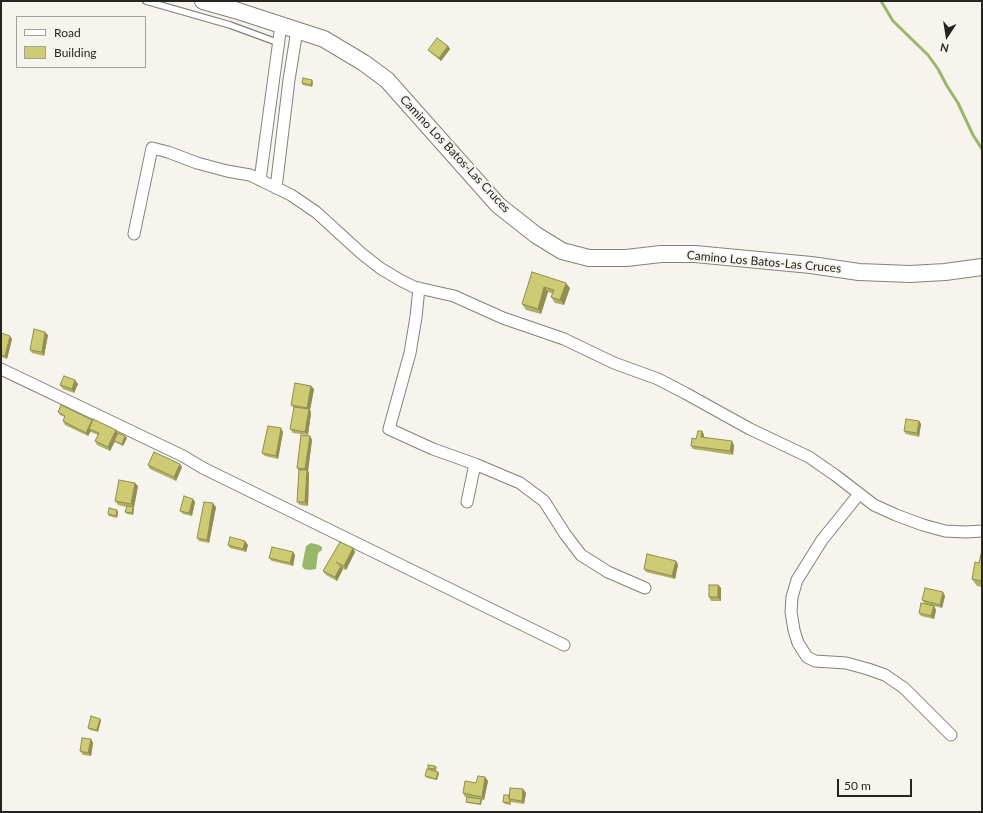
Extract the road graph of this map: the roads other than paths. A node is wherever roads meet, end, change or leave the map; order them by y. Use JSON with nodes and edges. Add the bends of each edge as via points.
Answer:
{"nodes":[{"id":1,"x":146,"y":1,"type":"edge"},
{"id":2,"x":204,"y":8,"type":"edge"},
{"id":3,"x":282,"y":25,"type":"junction"},
{"id":4,"x":297,"y":30,"type":"junction"},
{"id":5,"x":279,"y":43,"type":"junction"},
{"id":6,"x":260,"y":180,"type":"junction"},
{"id":7,"x":276,"y":188,"type":"junction"},
{"id":8,"x":134,"y":234,"type":"dead end"},
{"id":9,"x":982,"y":267,"type":"edge"},
{"id":10,"x":419,"y":288,"type":"junction"},
{"id":11,"x":1,"y":369,"type":"edge"},
{"id":12,"x":475,"y":464,"type":"junction"},
{"id":13,"x":859,"y":494,"type":"junction"},
{"id":14,"x":467,"y":502,"type":"dead end"},
{"id":15,"x":982,"y":531,"type":"edge"},
{"id":16,"x":645,"y":588,"type":"dead end"},
{"id":17,"x":564,"y":645,"type":"dead end"},
{"id":18,"x":951,"y":736,"type":"dead end"}],
"edges":[{"from":1,"to":2,"type":"lane"},
{"from":2,"to":3,"type":"street","name":"Camino Los Batos-Las Cruces","via":[[235,10]]},
{"from":2,"to":5,"type":"lane","via":[[230,25]]},
{"from":3,"to":4,"type":"street","name":"Camino Los Batos-Las Cruces"},
{"from":3,"to":5,"type":"street"},
{"from":4,"to":7,"type":"street"},
{"from":4,"to":9,"type":"street","name":"Camino Los Batos-Las Cruces","via":[[337,46],[387,80],[498,205],[536,235],[562,251],[589,258],[695,254],[859,272],[910,274]]},
{"from":5,"to":6,"type":"street"},
{"from":6,"to":7,"type":"street"},
{"from":6,"to":8,"type":"street","via":[[152,148]]},
{"from":7,"to":10,"type":"street","via":[[316,212],[380,268]]},
{"from":10,"to":12,"type":"street","via":[[410,353],[389,429]]},
{"from":10,"to":13,"type":"street","via":[[454,296],[658,379],[750,429],[809,457]]},
{"from":11,"to":17,"type":"street"},
{"from":12,"to":14,"type":"street"},
{"from":12,"to":16,"type":"street","via":[[520,483],[544,501],[581,555],[608,572]]},
{"from":13,"to":15,"type":"street","via":[[874,505],[924,525],[945,531]]},
{"from":13,"to":18,"type":"street","via":[[822,540],[797,580],[791,612],[798,643],[807,657],[815,661],[846,663],[885,676],[904,688]]}]}
